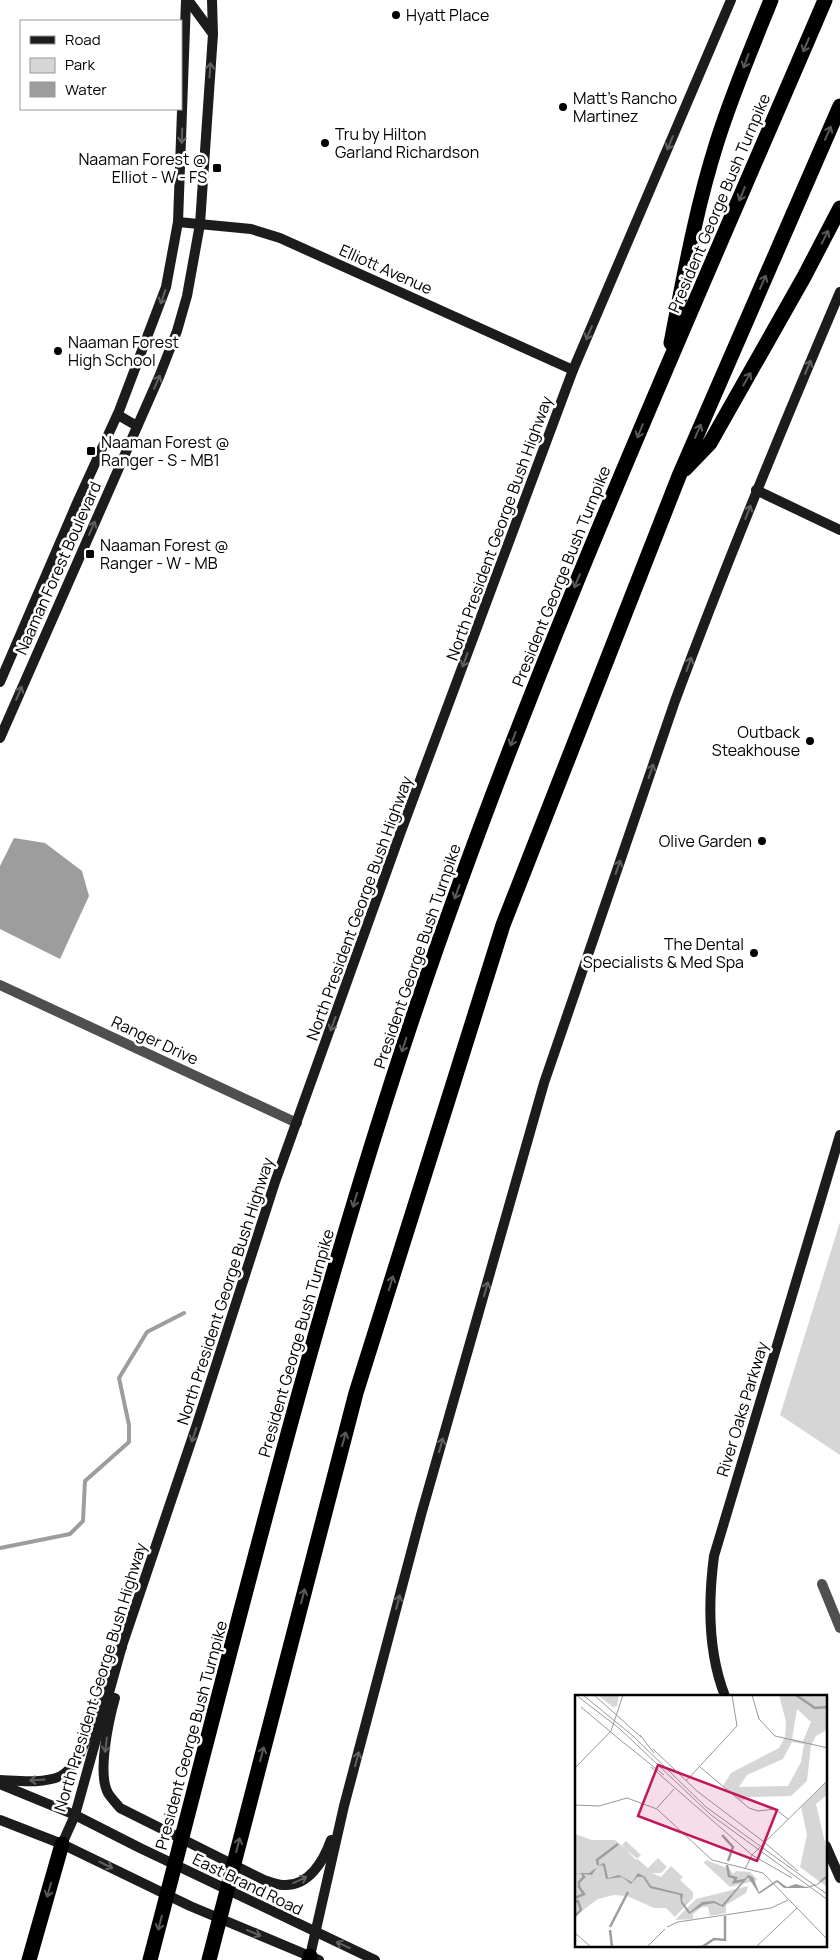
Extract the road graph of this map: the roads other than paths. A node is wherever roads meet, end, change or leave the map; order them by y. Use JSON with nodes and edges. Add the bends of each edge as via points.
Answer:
{"nodes":[{"id":1,"x":187,"y":0,"type":"edge"},
{"id":2,"x":212,"y":0,"type":"edge"},
{"id":3,"x":731,"y":0,"type":"edge"},
{"id":4,"x":771,"y":0,"type":"edge"},
{"id":5,"x":825,"y":0,"type":"edge"},
{"id":6,"x":213,"y":34,"type":"junction"},
{"id":7,"x":840,"y":106,"type":"edge"},
{"id":8,"x":840,"y":208,"type":"edge"},
{"id":9,"x":178,"y":222,"type":"junction"},
{"id":10,"x":200,"y":224,"type":"junction"},
{"id":11,"x":840,"y":292,"type":"edge"},
{"id":12,"x":574,"y":370,"type":"junction"},
{"id":13,"x":666,"y":370,"type":"junction"},
{"id":14,"x":118,"y":415,"type":"junction"},
{"id":15,"x":137,"y":426,"type":"junction"},
{"id":16,"x":679,"y":476,"type":"junction"},
{"id":17,"x":756,"y":490,"type":"junction"},
{"id":18,"x":840,"y":530,"type":"edge"},
{"id":19,"x":0,"y":682,"type":"edge"},
{"id":20,"x":0,"y":738,"type":"edge"},
{"id":21,"x":0,"y":985,"type":"edge"},
{"id":22,"x":297,"y":1123,"type":"junction"},
{"id":23,"x":839,"y":1138,"type":"edge"},
{"id":24,"x":822,"y":1584,"type":"dead end"},
{"id":25,"x":840,"y":1628,"type":"edge"},
{"id":26,"x":122,"y":1646,"type":"junction"},
{"id":27,"x":725,"y":1695,"type":"edge"},
{"id":28,"x":0,"y":1780,"type":"edge"},
{"id":29,"x":0,"y":1784,"type":"edge"},
{"id":30,"x":344,"y":1806,"type":"junction"},
{"id":31,"x":75,"y":1815,"type":"junction"},
{"id":32,"x":0,"y":1820,"type":"edge"},
{"id":33,"x":62,"y":1844,"type":"junction"},
{"id":34,"x":828,"y":1851,"type":"edge"},
{"id":35,"x":840,"y":1878,"type":"edge"},
{"id":36,"x":316,"y":1933,"type":"junction"},
{"id":37,"x":313,"y":1959,"type":"edge"},
{"id":38,"x":29,"y":1960,"type":"edge"},
{"id":39,"x":150,"y":1960,"type":"edge"},
{"id":40,"x":209,"y":1960,"type":"edge"},
{"id":41,"x":375,"y":1960,"type":"edge"}],
"edges":[{"from":1,"to":6,"type":"main road"},
{"from":1,"to":9,"type":"main road","name":"Naaman Forest Boulevard","one_way":true},
{"from":2,"to":6,"type":"main road","name":"Naaman Forest Boulevard"},
{"from":3,"to":12,"type":"main road","name":"North President George Bush Highway","one_way":true},
{"from":4,"to":13,"type":"highway","one_way":true,"via":[[717,142],[691,238]]},
{"from":5,"to":13,"type":"highway","name":"President George Bush Turnpike","one_way":true},
{"from":10,"to":6,"type":"main road","name":"Naaman Forest Boulevard","one_way":true},
{"from":16,"to":7,"type":"highway","one_way":true},
{"from":16,"to":8,"type":"highway","one_way":true,"via":[[710,443]]},
{"from":9,"to":10,"type":"main road","name":"Elliott Avenue"},
{"from":9,"to":14,"type":"main road","name":"Naaman Forest Boulevard","one_way":true,"via":[[166,287]]},
{"from":10,"to":12,"type":"main road","name":"Elliott Avenue","via":[[251,229],[280,238]]},
{"from":15,"to":10,"type":"main road","name":"Naaman Forest Boulevard","one_way":true,"via":[[177,331]]},
{"from":17,"to":11,"type":"main road","one_way":true},
{"from":12,"to":22,"type":"main road","name":"North President George Bush Highway","one_way":true},
{"from":13,"to":39,"type":"highway","name":"President George Bush Turnpike","one_way":true,"via":[[531,694],[406,1039],[320,1319]]},
{"from":14,"to":15,"type":"main road"},
{"from":14,"to":19,"type":"main road","name":"Naaman Forest Boulevard"},
{"from":20,"to":15,"type":"main road","name":"Naaman Forest Boulevard","one_way":true},
{"from":40,"to":16,"type":"highway","one_way":true,"via":[[356,1393],[503,925]]},
{"from":17,"to":18,"type":"main road"},
{"from":30,"to":17,"type":"main road","one_way":true,"via":[[421,1515],[544,1083],[675,701]]},
{"from":21,"to":22,"type":"street","name":"Ranger Drive"},
{"from":22,"to":26,"type":"main road","name":"North President George Bush Highway","one_way":true},
{"from":23,"to":27,"type":"main road","name":"River Oaks Parkway","via":[[714,1556],[709,1590],[711,1626]]},
{"from":24,"to":25,"type":"street"},
{"from":26,"to":28,"type":"main road","one_way":true,"via":[[113,1655],[76,1762],[62,1775],[50,1779]]},
{"from":26,"to":30,"type":"main road","one_way":true,"via":[[124,1665],[108,1726],[104,1772],[107,1792],[120,1808],[264,1880],[284,1885],[303,1881],[317,1868],[325,1857]]},
{"from":26,"to":31,"type":"main road","name":"North President George Bush Highway"},
{"from":29,"to":31,"type":"main road","name":"East Brand Road"},
{"from":30,"to":36,"type":"main road"},
{"from":31,"to":33,"type":"main road","name":"North President George Bush Highway"},
{"from":31,"to":36,"type":"main road","name":"East Brand Road"},
{"from":32,"to":33,"type":"main road"},
{"from":33,"to":37,"type":"main road","one_way":true,"via":[[190,1906]]},
{"from":33,"to":38,"type":"highway","one_way":true},
{"from":34,"to":35,"type":"main road"},
{"from":36,"to":37,"type":"main road"},
{"from":41,"to":36,"type":"main road","name":"East Brand Road","one_way":true}]}
